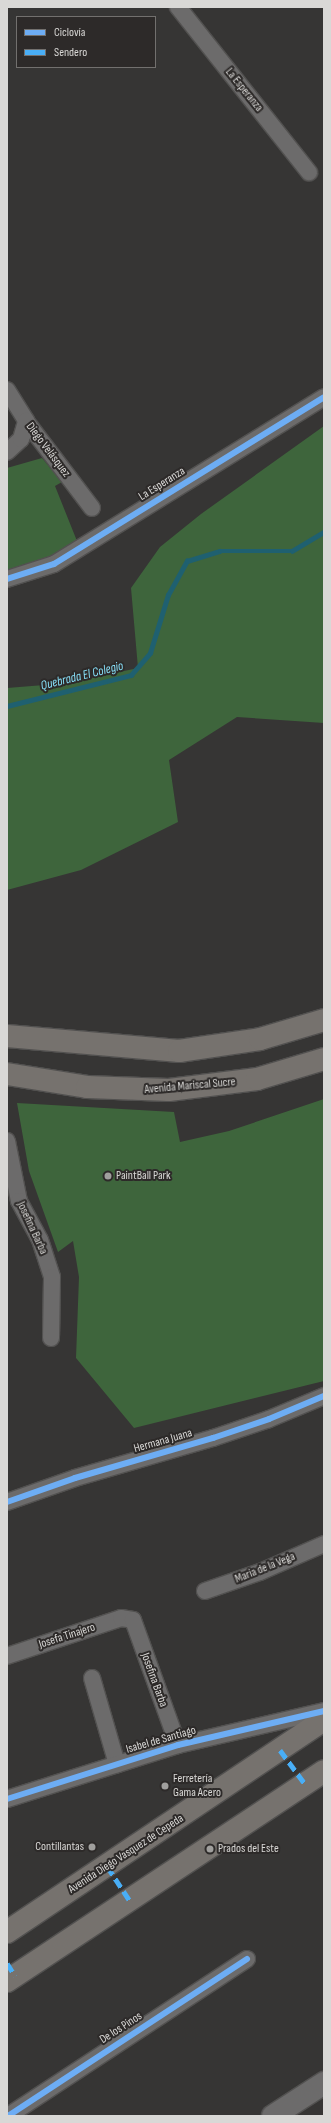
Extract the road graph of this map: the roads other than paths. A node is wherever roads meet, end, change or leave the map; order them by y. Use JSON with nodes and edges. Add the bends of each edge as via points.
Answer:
{"nodes":[{"id":1,"x":178,"y":7,"type":"edge"},
{"id":2,"x":310,"y":172,"type":"dead end"},
{"id":3,"x":7,"y":390,"type":"edge"},
{"id":4,"x":324,"y":397,"type":"edge"},
{"id":5,"x":26,"y":421,"type":"junction"},
{"id":6,"x":7,"y":452,"type":"edge"},
{"id":7,"x":92,"y":508,"type":"dead end"},
{"id":8,"x":7,"y":579,"type":"edge"},
{"id":9,"x":324,"y":1020,"type":"edge"},
{"id":10,"x":7,"y":1036,"type":"edge"},
{"id":11,"x":324,"y":1059,"type":"edge"},
{"id":12,"x":7,"y":1074,"type":"edge"},
{"id":13,"x":7,"y":1142,"type":"edge"},
{"id":14,"x":13,"y":1203,"type":"edge"},
{"id":15,"x":51,"y":1338,"type":"dead end"},
{"id":16,"x":324,"y":1396,"type":"edge"},
{"id":17,"x":7,"y":1502,"type":"edge"},
{"id":18,"x":324,"y":1544,"type":"edge"},
{"id":19,"x":205,"y":1591,"type":"dead end"},
{"id":20,"x":127,"y":1618,"type":"joint"},
{"id":21,"x":7,"y":1656,"type":"edge"},
{"id":22,"x":92,"y":1678,"type":"dead end"},
{"id":23,"x":324,"y":1711,"type":"edge"},
{"id":24,"x":324,"y":1720,"type":"edge"},
{"id":25,"x":178,"y":1745,"type":"junction"},
{"id":26,"x":117,"y":1764,"type":"junction"},
{"id":27,"x":324,"y":1771,"type":"edge"},
{"id":28,"x":7,"y":1799,"type":"edge"},
{"id":29,"x":7,"y":1932,"type":"edge"},
{"id":30,"x":247,"y":1959,"type":"dead end"},
{"id":31,"x":7,"y":1981,"type":"edge"},
{"id":32,"x":324,"y":2083,"type":"edge"},
{"id":33,"x":8,"y":2116,"type":"edge"},
{"id":34,"x":273,"y":2116,"type":"edge"}],
"edges":[{"from":1,"to":2,"type":"street","name":"La Esperanza"},
{"from":3,"to":5,"type":"street","name":"Diego Velásquez"},
{"from":4,"to":8,"type":"street","name":"La Esperanza","via":[[54,564]]},
{"from":5,"to":6,"type":"street","via":[[21,439]]},
{"from":5,"to":7,"type":"street","name":"Diego Velásquez"},
{"from":9,"to":10,"type":"main road","via":[[260,1040],[179,1051]]},
{"from":11,"to":12,"type":"main road","name":"Avenida Mariscal Sucre","via":[[257,1079],[169,1090],[87,1087]]},
{"from":13,"to":14,"type":"street","name":"Josefina Barba"},
{"from":14,"to":15,"type":"street","name":"Josefina Barba","via":[[40,1240],[52,1277]]},
{"from":16,"to":17,"type":"street","name":"Hermana Juana","via":[[269,1419],[213,1438],[75,1478]]},
{"from":18,"to":19,"type":"street","name":"Maria de la Vega","via":[[260,1572]]},
{"from":20,"to":21,"type":"street","name":"Josefa Tinajero"},
{"from":20,"to":25,"type":"street","name":"Josefina Barba","via":[[133,1620]]},
{"from":22,"to":26,"type":"street"},
{"from":23,"to":25,"type":"street","name":"Isabel de Santiago"},
{"from":24,"to":29,"type":"main road","name":"Avenida Diego Vasquez de Cepeda"},
{"from":25,"to":26,"type":"street","name":"Isabel de Santiago"},
{"from":26,"to":28,"type":"street","name":"Isabel de Santiago"},
{"from":27,"to":31,"type":"main road"},
{"from":30,"to":33,"type":"street","name":"De los Pinos"},
{"from":32,"to":34,"type":"main road"}]}
